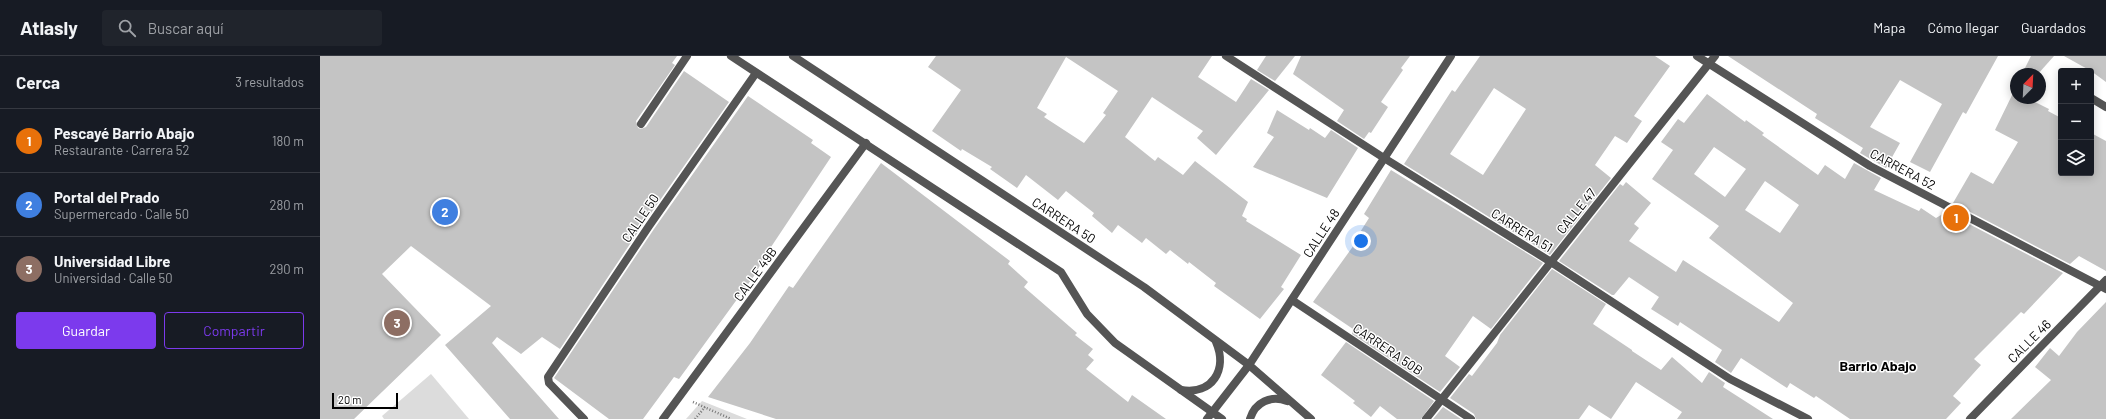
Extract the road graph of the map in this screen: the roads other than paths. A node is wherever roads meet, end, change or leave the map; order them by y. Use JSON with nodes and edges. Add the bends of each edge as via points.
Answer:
{"nodes":[{"id":1,"x":687,"y":56,"type":"edge"},
{"id":2,"x":731,"y":56,"type":"edge"},
{"id":3,"x":793,"y":56,"type":"edge"},
{"id":4,"x":1226,"y":56,"type":"edge"},
{"id":5,"x":1451,"y":56,"type":"edge"},
{"id":6,"x":1697,"y":56,"type":"edge"},
{"id":7,"x":1715,"y":56,"type":"edge"},
{"id":8,"x":1709,"y":63,"type":"junction"},
{"id":9,"x":756,"y":73,"type":"junction"},
{"id":10,"x":2094,"y":100,"type":"edge"},
{"id":11,"x":2106,"y":107,"type":"edge"},
{"id":12,"x":641,"y":124,"type":"dead end"},
{"id":13,"x":866,"y":143,"type":"junction"},
{"id":14,"x":1384,"y":158,"type":"junction"},
{"id":15,"x":1551,"y":262,"type":"junction"},
{"id":16,"x":2106,"y":280,"type":"edge"},
{"id":17,"x":2103,"y":288,"type":"edge"},
{"id":18,"x":1292,"y":300,"type":"junction"},
{"id":19,"x":1216,"y":342,"type":"junction"},
{"id":20,"x":1249,"y":365,"type":"junction"},
{"id":21,"x":1180,"y":390,"type":"junction"},
{"id":22,"x":1441,"y":399,"type":"junction"},
{"id":23,"x":1290,"y":402,"type":"junction"},
{"id":24,"x":1209,"y":416,"type":"edge"},
{"id":25,"x":584,"y":419,"type":"edge"},
{"id":26,"x":663,"y":419,"type":"edge"},
{"id":27,"x":1222,"y":419,"type":"edge"},
{"id":28,"x":1250,"y":419,"type":"edge"},
{"id":29,"x":1311,"y":419,"type":"edge"},
{"id":30,"x":1426,"y":419,"type":"edge"},
{"id":31,"x":1471,"y":419,"type":"edge"},
{"id":32,"x":1808,"y":419,"type":"edge"},
{"id":33,"x":1970,"y":419,"type":"edge"}],
"edges":[{"from":1,"to":12,"type":"street"},
{"from":2,"to":9,"type":"street"},
{"from":3,"to":19,"type":"street","name":"CARRERA 50","via":[[1144,287]]},
{"from":4,"to":14,"type":"street","name":"CARRERA 51"},
{"from":5,"to":14,"type":"street","name":"CALLE 48"},
{"from":6,"to":8,"type":"street","name":"CARRERA 52"},
{"from":7,"to":8,"type":"street","name":"CALLE 47"},
{"from":8,"to":15,"type":"street","name":"CALLE 47"},
{"from":8,"to":17,"type":"street","name":"CARRERA 52","via":[[1870,166]]},
{"from":9,"to":13,"type":"street"},
{"from":9,"to":25,"type":"street","name":"CALLE 50","via":[[648,226],[547,380]]},
{"from":10,"to":11,"type":"street"},
{"from":13,"to":21,"type":"street","via":[[1061,272],[1087,314],[1115,343]]},
{"from":13,"to":26,"type":"street","name":"CALLE 49B"},
{"from":14,"to":15,"type":"street","name":"CARRERA 51"},
{"from":14,"to":18,"type":"street","name":"CALLE 48"},
{"from":15,"to":22,"type":"street","name":"CALLE 47"},
{"from":15,"to":32,"type":"street","name":"CARRERA 51","via":[[1730,379]]},
{"from":16,"to":17,"type":"street","name":"CALLE 46"},
{"from":17,"to":33,"type":"street","name":"CALLE 46"},
{"from":18,"to":20,"type":"street","name":"CALLE 48"},
{"from":18,"to":22,"type":"street","name":"CARRERA 50B"},
{"from":19,"to":20,"type":"street","name":"CARRERA 50"},
{"from":19,"to":21,"type":"street","via":[[1222,361],[1215,378],[1199,389]]},
{"from":20,"to":23,"type":"street","name":"CARRERA 50"},
{"from":20,"to":24,"type":"street","name":"CALLE 48"},
{"from":21,"to":24,"type":"street"},
{"from":22,"to":30,"type":"street","name":"CALLE 47"},
{"from":22,"to":31,"type":"street","name":"CARRERA 50B"},
{"from":23,"to":28,"type":"street","via":[[1272,398],[1264,401],[1257,406]]},
{"from":23,"to":29,"type":"street","name":"CARRERA 50"},
{"from":24,"to":27,"type":"street"}]}
